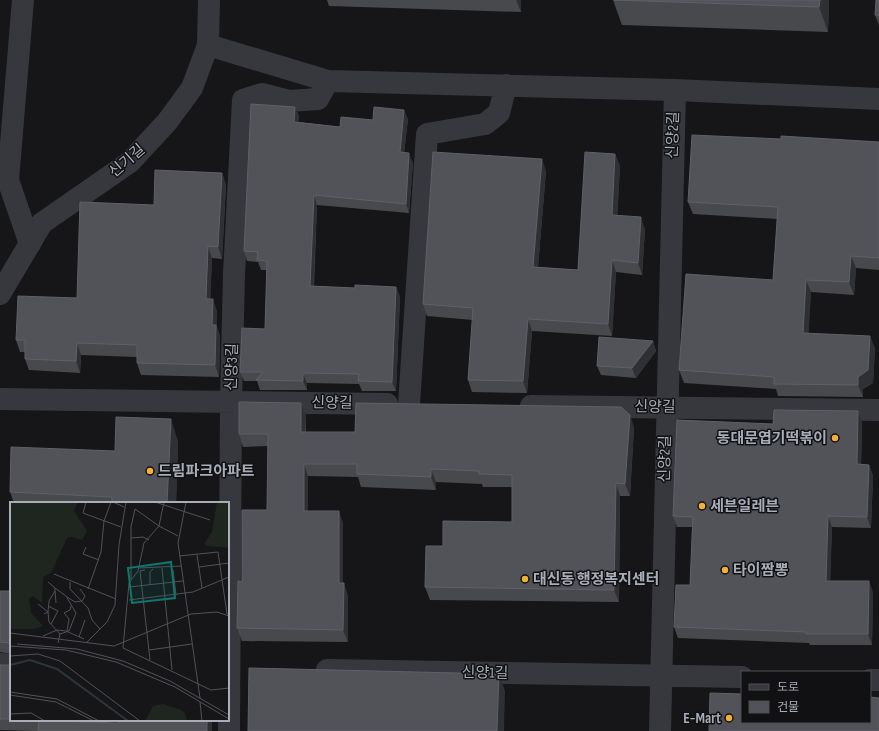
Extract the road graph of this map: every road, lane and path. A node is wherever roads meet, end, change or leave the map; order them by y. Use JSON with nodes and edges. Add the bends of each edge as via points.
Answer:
{"nodes":[{"id":1,"x":23,"y":0,"type":"edge"},
{"id":2,"x":209,"y":0,"type":"edge"},
{"id":3,"x":208,"y":45,"type":"junction"},
{"id":4,"x":328,"y":81,"type":"junction"},
{"id":5,"x":506,"y":85,"type":"junction"},
{"id":6,"x":675,"y":90,"type":"junction"},
{"id":7,"x":879,"y":99,"type":"edge"},
{"id":8,"x":30,"y":244,"type":"junction"},
{"id":9,"x":0,"y":294,"type":"edge"},
{"id":10,"x":0,"y":399,"type":"edge"},
{"id":11,"x":231,"y":402,"type":"junction"},
{"id":12,"x":410,"y":404,"type":"junction"},
{"id":13,"x":433,"y":404,"type":"edge"},
{"id":14,"x":511,"y":405,"type":"edge"},
{"id":15,"x":666,"y":407,"type":"junction"},
{"id":16,"x":879,"y":410,"type":"edge"},
{"id":17,"x":229,"y":668,"type":"edge"},
{"id":18,"x":253,"y":668,"type":"edge"},
{"id":19,"x":307,"y":670,"type":"edge"},
{"id":20,"x":661,"y":676,"type":"junction"},
{"id":21,"x":741,"y":677,"type":"edge"},
{"id":22,"x":229,"y":731,"type":"edge"},
{"id":23,"x":660,"y":731,"type":"edge"}],
"edges":[{"from":1,"to":8,"type":"street","via":[[8,180]]},
{"from":2,"to":3,"type":"street","name":"신기길"},
{"from":3,"to":4,"type":"street"},
{"from":3,"to":8,"type":"street","name":"신기길","via":[[192,88],[167,122],[130,162],[42,224]]},
{"from":4,"to":5,"type":"street"},
{"from":4,"to":11,"type":"street","name":"신양3길","via":[[318,99],[289,101],[262,94],[243,100],[234,274]]},
{"from":5,"to":6,"type":"street"},
{"from":5,"to":12,"type":"street","via":[[499,113],[485,124],[428,134]]},
{"from":6,"to":7,"type":"street"},
{"from":6,"to":15,"type":"street","name":"신양2길"},
{"from":8,"to":9,"type":"street","name":"신기길"},
{"from":10,"to":11,"type":"street","name":"신양길"},
{"from":11,"to":12,"type":"street","name":"신양길"},
{"from":11,"to":17,"type":"street","name":"신양3길"},
{"from":12,"to":13,"type":"street","name":"신양길"},
{"from":14,"to":15,"type":"street","name":"신양길"},
{"from":15,"to":16,"type":"street","name":"신양길"},
{"from":15,"to":20,"type":"street","name":"신양2길"},
{"from":17,"to":18,"type":"street"},
{"from":17,"to":22,"type":"street","name":"신양3길"},
{"from":19,"to":20,"type":"street","name":"신양1길"},
{"from":20,"to":21,"type":"street","name":"신양1길"},
{"from":20,"to":23,"type":"street","name":"신양2길"}]}
